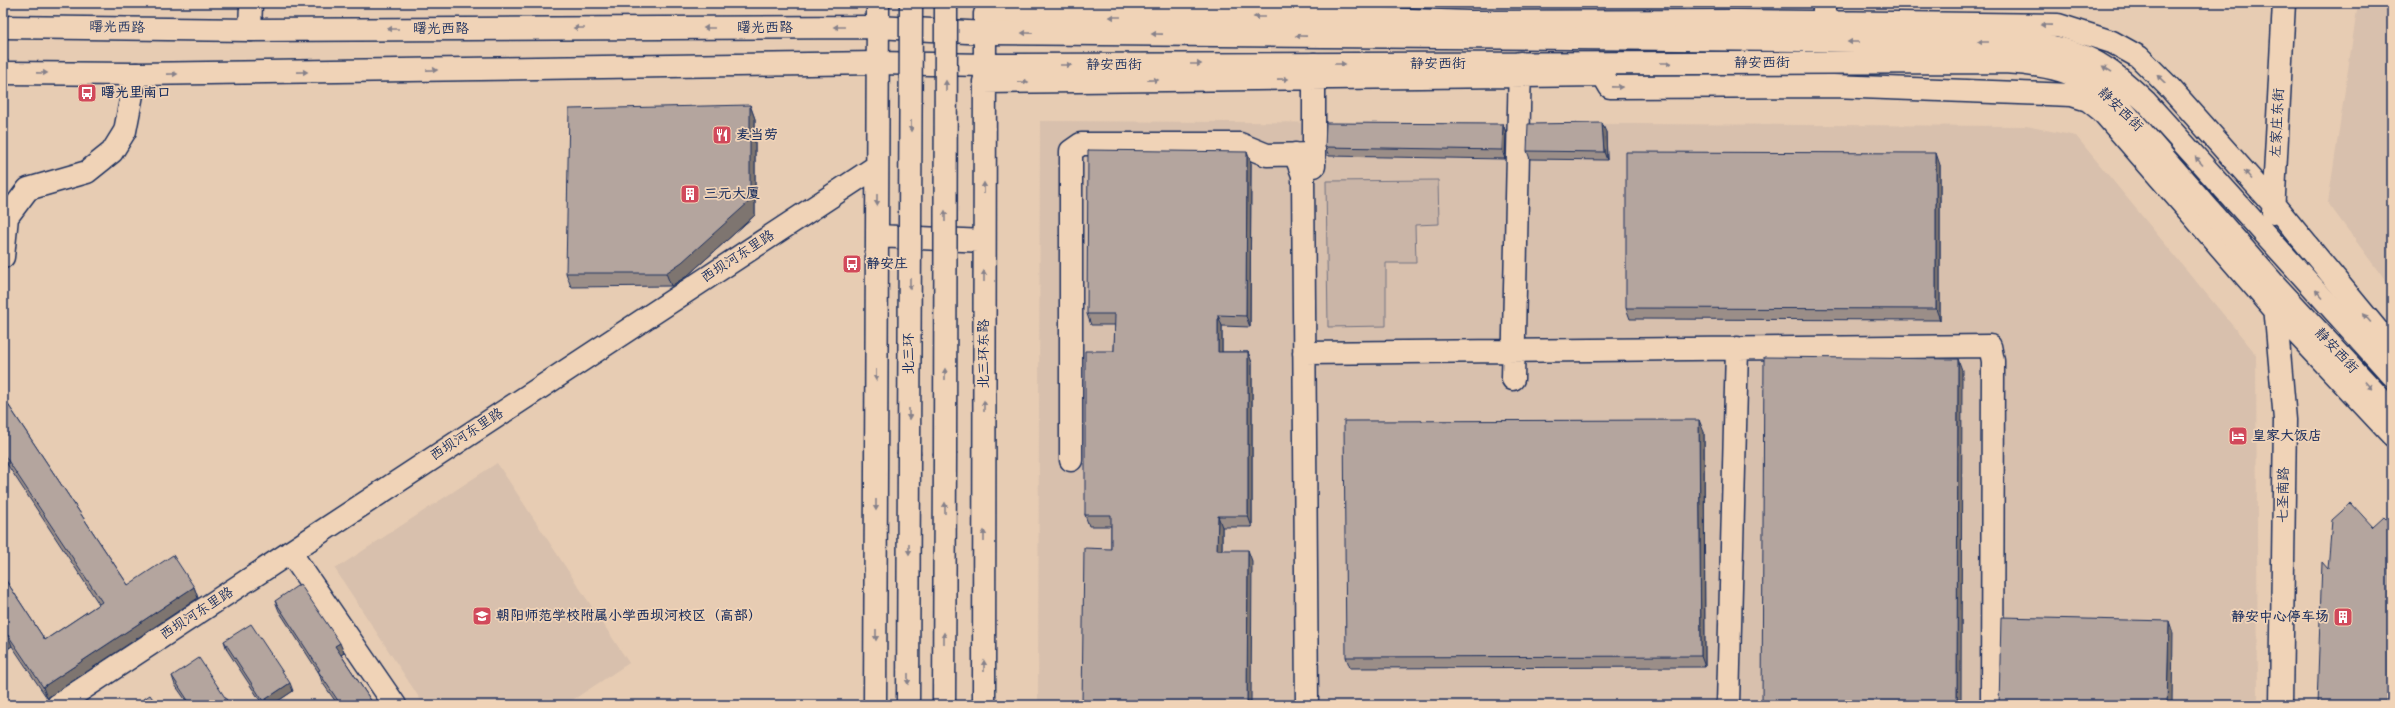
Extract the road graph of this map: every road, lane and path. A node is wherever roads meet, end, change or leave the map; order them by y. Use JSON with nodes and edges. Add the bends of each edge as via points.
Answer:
{"nodes":[{"id":1,"x":251,"y":3,"type":"edge"},
{"id":2,"x":878,"y":3,"type":"edge"},
{"id":3,"x":911,"y":3,"type":"edge"},
{"id":4,"x":946,"y":3,"type":"edge"},
{"id":5,"x":2284,"y":3,"type":"edge"},
{"id":6,"x":1298,"y":16,"type":"junction"},
{"id":7,"x":985,"y":18,"type":"edge"},
{"id":8,"x":1824,"y":22,"type":"edge"},
{"id":9,"x":3,"y":27,"type":"edge"},
{"id":10,"x":878,"y":27,"type":"junction"},
{"id":11,"x":250,"y":30,"type":"junction"},
{"id":12,"x":1354,"y":36,"type":"junction"},
{"id":13,"x":877,"y":63,"type":"junction"},
{"id":14,"x":1520,"y":70,"type":"junction"},
{"id":15,"x":1314,"y":71,"type":"junction"},
{"id":16,"x":3,"y":73,"type":"edge"},
{"id":17,"x":136,"y":74,"type":"junction"},
{"id":18,"x":984,"y":74,"type":"junction"},
{"id":19,"x":1308,"y":158,"type":"junction"},
{"id":20,"x":877,"y":166,"type":"junction"},
{"id":21,"x":2274,"y":205,"type":"junction"},
{"id":22,"x":877,"y":236,"type":"junction"},
{"id":23,"x":984,"y":241,"type":"junction"},
{"id":24,"x":2272,"y":242,"type":"junction"},
{"id":25,"x":3,"y":257,"type":"edge"},
{"id":26,"x":2275,"y":284,"type":"junction"},
{"id":27,"x":2275,"y":310,"type":"junction"},
{"id":28,"x":1737,"y":348,"type":"junction"},
{"id":29,"x":2392,"y":348,"type":"edge"},
{"id":30,"x":1513,"y":351,"type":"junction"},
{"id":31,"x":1304,"y":353,"type":"junction"},
{"id":32,"x":2392,"y":375,"type":"edge"},
{"id":33,"x":1512,"y":379,"type":"dead end"},
{"id":34,"x":2392,"y":411,"type":"edge"},
{"id":35,"x":2392,"y":435,"type":"edge"},
{"id":36,"x":1071,"y":460,"type":"dead end"},
{"id":37,"x":290,"y":552,"type":"junction"},
{"id":38,"x":58,"y":705,"type":"edge"},
{"id":39,"x":394,"y":705,"type":"edge"},
{"id":40,"x":876,"y":705,"type":"edge"},
{"id":41,"x":908,"y":705,"type":"edge"},
{"id":42,"x":944,"y":705,"type":"edge"},
{"id":43,"x":984,"y":705,"type":"edge"},
{"id":44,"x":1307,"y":705,"type":"edge"},
{"id":45,"x":1728,"y":705,"type":"edge"},
{"id":46,"x":1992,"y":705,"type":"edge"},
{"id":47,"x":2281,"y":705,"type":"edge"}],
"edges":[{"from":1,"to":11,"type":"main road"},
{"from":2,"to":10,"type":"main road"},
{"from":3,"to":41,"type":"main road","name":"北三环","one_way":true,"bridge":true},
{"from":42,"to":4,"type":"main road","one_way":true,"bridge":true},
{"from":5,"to":21,"type":"main road","name":"左家庄东街"},
{"from":6,"to":7,"type":"main road","one_way":true},
{"from":6,"to":8,"type":"main road","via":[[1469,22]]},
{"from":6,"to":12,"type":"main road"},
{"from":7,"to":10,"type":"main road","name":"曙光西路"},
{"from":12,"to":7,"type":"main road","name":"静安西街","one_way":true},
{"from":7,"to":18,"type":"main road","name":"北三环东路"},
{"from":8,"to":12,"type":"main road","name":"静安西街"},
{"from":21,"to":8,"type":"main road","one_way":true,"via":[[2170,88],[2139,57],[2112,42],[2058,25]]},
{"from":24,"to":8,"type":"main road","name":"静安西街","one_way":true,"via":[[2146,102],[2117,75],[2085,55],[2055,46],[2025,42]]},
{"from":9,"to":11,"type":"main road","name":"曙光西路"},
{"from":10,"to":11,"type":"main road","name":"曙光西路","one_way":true},
{"from":10,"to":13,"type":"main road"},
{"from":17,"to":13,"type":"main road","one_way":true},
{"from":13,"to":18,"type":"main road","name":"静安西街"},
{"from":13,"to":20,"type":"main road"},
{"from":15,"to":14,"type":"main road","name":"静安西街","one_way":true},
{"from":14,"to":26,"type":"main road","name":"静安西街","one_way":true,"via":[[2004,62],[2033,64],[2061,70],[2084,79],[2112,98]]},
{"from":14,"to":27,"type":"main road","one_way":true,"via":[[1603,75],[1610,87],[1833,86],[2072,95],[2088,100],[2102,111]]},
{"from":14,"to":30,"type":"main road"},
{"from":18,"to":15,"type":"main road","name":"静安西街","one_way":true},
{"from":15,"to":19,"type":"main road"},
{"from":16,"to":17,"type":"main road","one_way":true},
{"from":17,"to":25,"type":"main road","via":[[126,131],[112,152],[87,172],[28,189],[7,217]]},
{"from":23,"to":18,"type":"main road","name":"北三环东路","one_way":true},
{"from":19,"to":31,"type":"main road","via":[[1303,174]]},
{"from":19,"to":36,"type":"main road","via":[[1267,155],[1240,144],[1081,144],[1071,151]]},
{"from":20,"to":22,"type":"main road","one_way":true},
{"from":20,"to":37,"type":"main road","name":"西坝河东里路"},
{"from":21,"to":24,"type":"main road","name":"左家庄东街"},
{"from":29,"to":21,"type":"main road","one_way":true},
{"from":22,"to":23,"type":"main road"},
{"from":22,"to":40,"type":"main road","one_way":true},
{"from":43,"to":23,"type":"main road","name":"北三环东路","one_way":true},
{"from":32,"to":24,"type":"main road","name":"静安西街","one_way":true},
{"from":26,"to":27,"type":"main road","name":"七圣南路"},
{"from":26,"to":34,"type":"main road","name":"静安西街","one_way":true},
{"from":27,"to":35,"type":"main road"},
{"from":27,"to":47,"type":"main road","name":"七圣南路","via":[[2285,420]]},
{"from":28,"to":30,"type":"main road"},
{"from":28,"to":45,"type":"main road"},
{"from":28,"to":46,"type":"main road","via":[[1990,346],[1993,361]]},
{"from":30,"to":31,"type":"main road"},
{"from":30,"to":33,"type":"main road"},
{"from":31,"to":44,"type":"main road"},
{"from":37,"to":38,"type":"main road","name":"西坝河东里路"},
{"from":37,"to":39,"type":"main road"}]}
